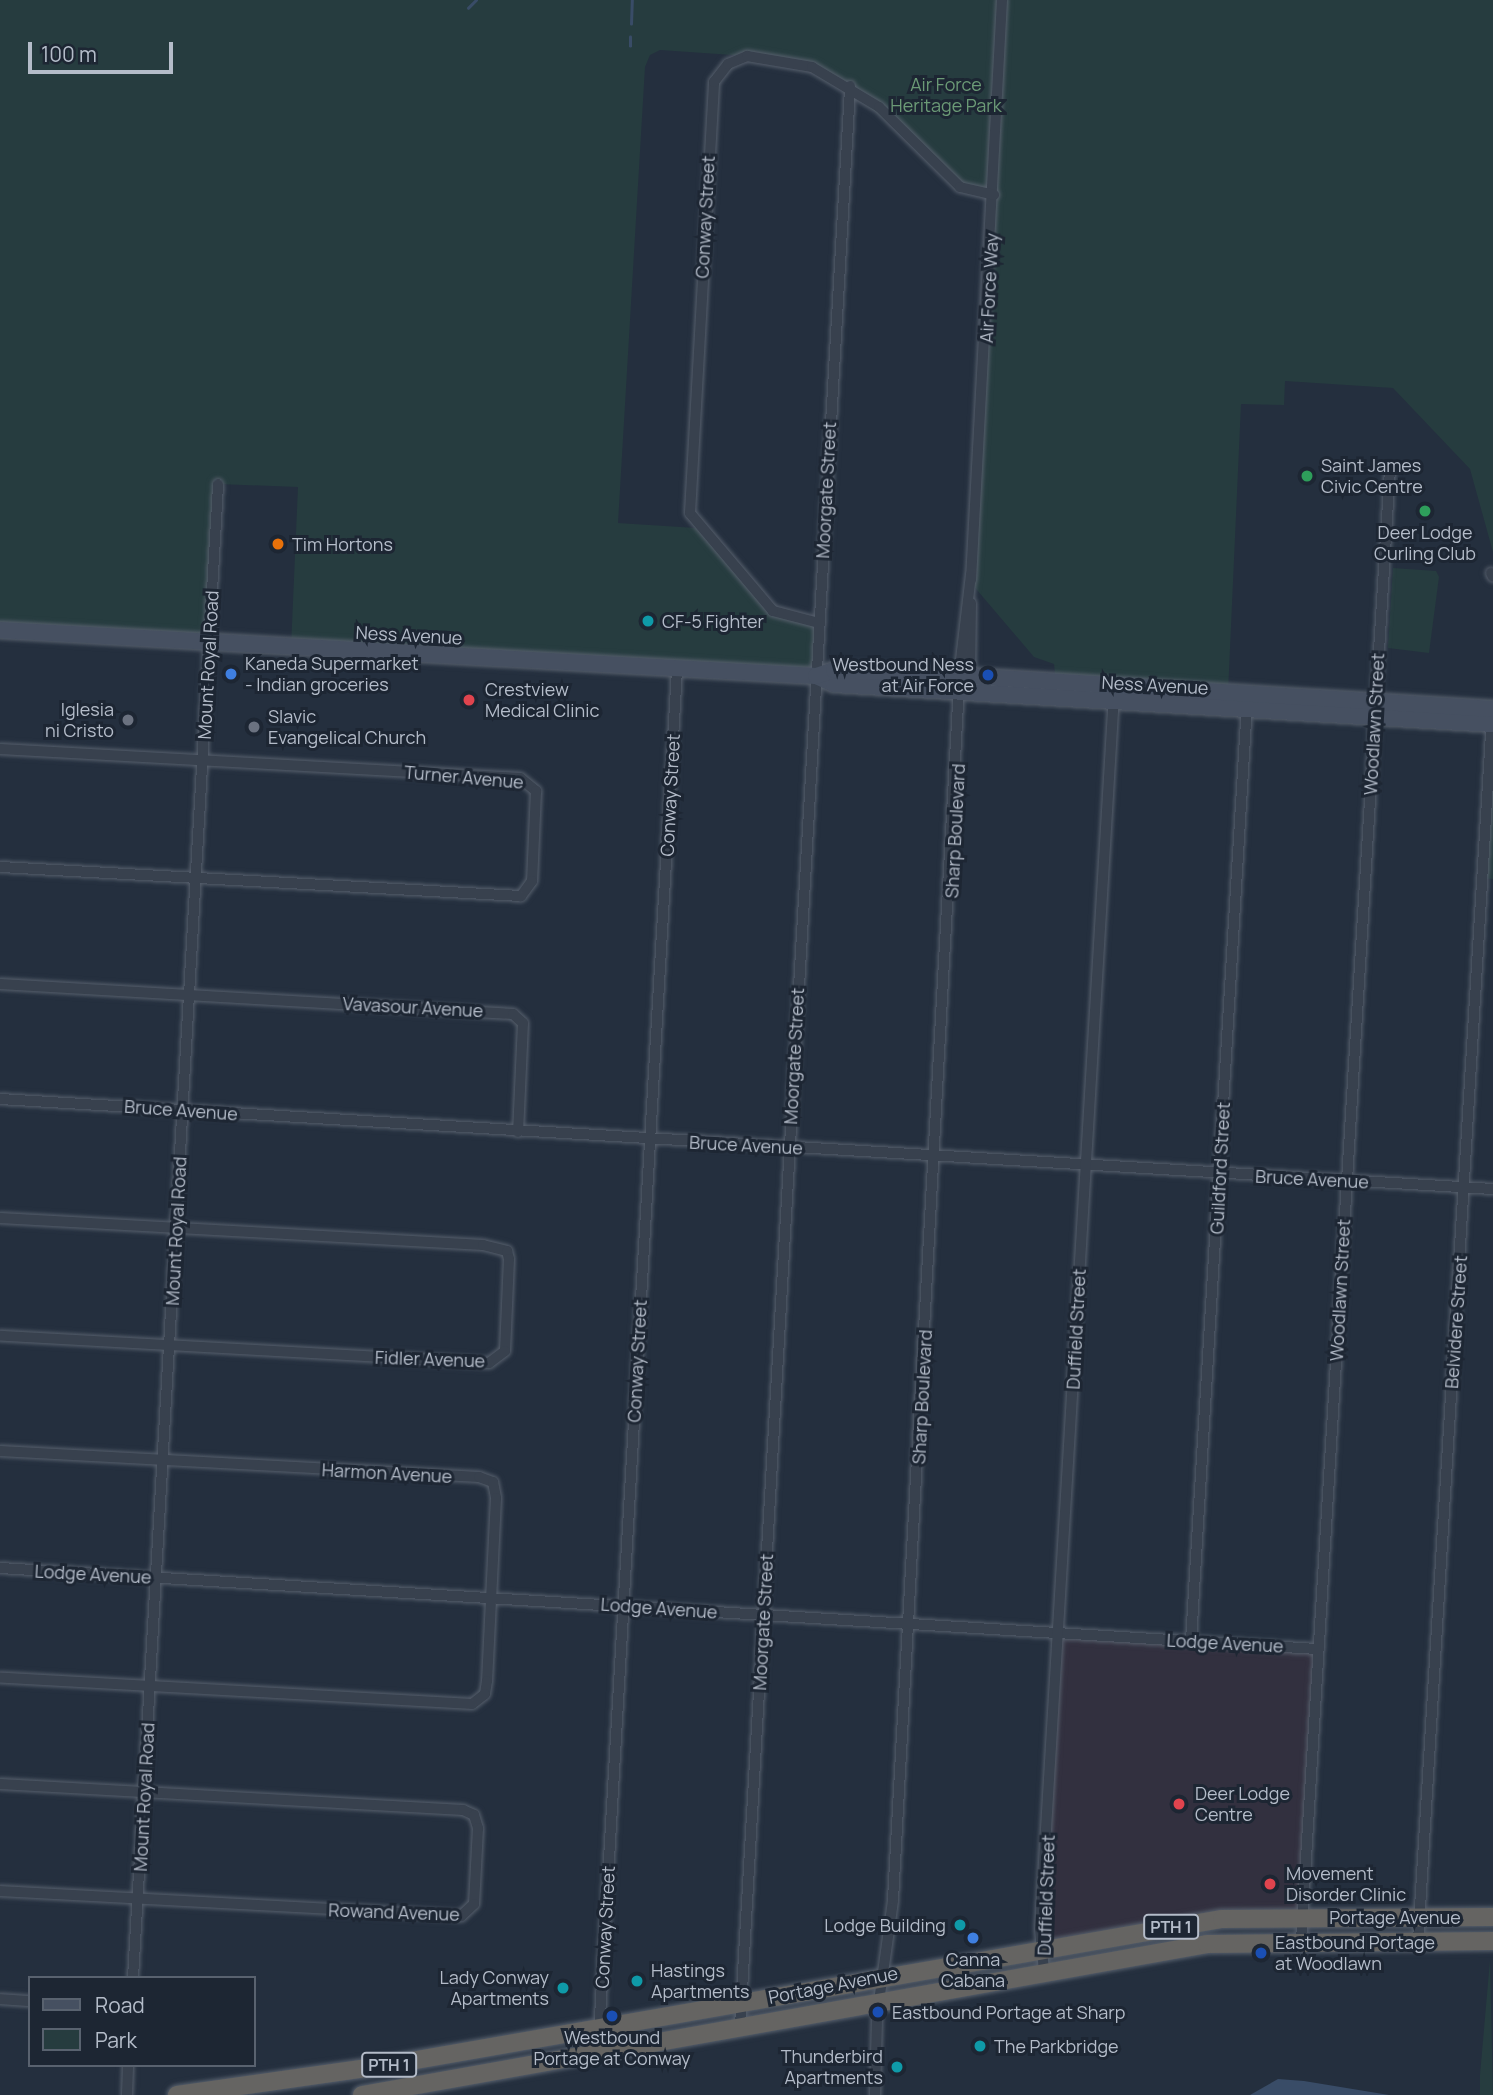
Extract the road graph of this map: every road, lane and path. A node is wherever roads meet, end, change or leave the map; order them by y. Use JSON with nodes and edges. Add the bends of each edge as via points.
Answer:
{"nodes":[{"id":1,"x":1002,"y":0,"type":"edge"},
{"id":2,"x":850,"y":86,"type":"junction"},
{"id":3,"x":994,"y":195,"type":"junction"},
{"id":4,"x":1390,"y":471,"type":"dead end"},
{"id":5,"x":218,"y":484,"type":"dead end"},
{"id":6,"x":819,"y":623,"type":"junction"},
{"id":7,"x":0,"y":630,"type":"edge"},
{"id":8,"x":210,"y":642,"type":"junction"},
{"id":9,"x":677,"y":669,"type":"junction"},
{"id":10,"x":816,"y":676,"type":"junction"},
{"id":11,"x":964,"y":687,"type":"junction"},
{"id":12,"x":1115,"y":694,"type":"junction"},
{"id":13,"x":1247,"y":702,"type":"junction"},
{"id":14,"x":1493,"y":702,"type":"edge"},
{"id":15,"x":1375,"y":709,"type":"junction"},
{"id":16,"x":1493,"y":717,"type":"edge"},
{"id":17,"x":0,"y":749,"type":"edge"},
{"id":18,"x":203,"y":760,"type":"junction"},
{"id":19,"x":0,"y":867,"type":"edge"},
{"id":20,"x":196,"y":878,"type":"junction"},
{"id":21,"x":0,"y":984,"type":"edge"},
{"id":22,"x":189,"y":995,"type":"junction"},
{"id":23,"x":0,"y":1099,"type":"edge"},
{"id":24,"x":182,"y":1110,"type":"junction"},
{"id":25,"x":518,"y":1132,"type":"junction"},
{"id":26,"x":650,"y":1139,"type":"junction"},
{"id":27,"x":789,"y":1147,"type":"junction"},
{"id":28,"x":935,"y":1157,"type":"junction"},
{"id":29,"x":1086,"y":1165,"type":"junction"},
{"id":30,"x":1220,"y":1173,"type":"junction"},
{"id":31,"x":1347,"y":1181,"type":"junction"},
{"id":32,"x":1464,"y":1188,"type":"junction"},
{"id":33,"x":1493,"y":1189,"type":"edge"},
{"id":34,"x":0,"y":1219,"type":"edge"},
{"id":35,"x":176,"y":1230,"type":"junction"},
{"id":36,"x":0,"y":1336,"type":"edge"},
{"id":37,"x":169,"y":1346,"type":"junction"},
{"id":38,"x":0,"y":1451,"type":"edge"},
{"id":39,"x":163,"y":1462,"type":"junction"},
{"id":40,"x":0,"y":1568,"type":"edge"},
{"id":41,"x":157,"y":1577,"type":"junction"},
{"id":42,"x":491,"y":1598,"type":"junction"},
{"id":43,"x":623,"y":1606,"type":"junction"},
{"id":44,"x":763,"y":1615,"type":"junction"},
{"id":45,"x":909,"y":1624,"type":"junction"},
{"id":46,"x":1059,"y":1633,"type":"junction"},
{"id":47,"x":1191,"y":1641,"type":"junction"},
{"id":48,"x":1318,"y":1649,"type":"junction"},
{"id":49,"x":0,"y":1678,"type":"edge"},
{"id":50,"x":150,"y":1687,"type":"junction"},
{"id":51,"x":0,"y":1784,"type":"edge"},
{"id":52,"x":144,"y":1793,"type":"junction"},
{"id":53,"x":0,"y":1891,"type":"edge"},
{"id":54,"x":138,"y":1900,"type":"junction"},
{"id":55,"x":1301,"y":1917,"type":"junction"},
{"id":56,"x":1419,"y":1917,"type":"junction"},
{"id":57,"x":1493,"y":1917,"type":"edge"},
{"id":58,"x":1301,"y":1941,"type":"junction"},
{"id":59,"x":1418,"y":1941,"type":"junction"},
{"id":60,"x":1493,"y":1941,"type":"edge"},
{"id":61,"x":1041,"y":1948,"type":"junction"},
{"id":62,"x":1044,"y":1971,"type":"junction"},
{"id":63,"x":133,"y":1976,"type":"edge"},
{"id":64,"x":886,"y":1976,"type":"junction"},
{"id":65,"x":0,"y":1999,"type":"edge"},
{"id":66,"x":882,"y":1999,"type":"junction"},
{"id":67,"x":28,"y":2001,"type":"edge"},
{"id":68,"x":741,"y":2003,"type":"junction"},
{"id":69,"x":740,"y":2026,"type":"junction"},
{"id":70,"x":599,"y":2028,"type":"junction"},
{"id":71,"x":598,"y":2052,"type":"junction"},
{"id":72,"x":128,"y":2067,"type":"edge"},
{"id":73,"x":127,"y":2095,"type":"edge"},
{"id":74,"x":177,"y":2095,"type":"edge"},
{"id":75,"x":362,"y":2095,"type":"edge"},
{"id":76,"x":875,"y":2095,"type":"edge"}],
"edges":[{"from":1,"to":3,"type":"street","name":"Air Force Way"},
{"from":2,"to":3,"type":"street","via":[[905,130],[960,187]]},
{"from":2,"to":6,"type":"street","name":"Moorgate Street"},
{"from":2,"to":6,"type":"street","name":"Conway Street","via":[[806,64],[747,55],[720,72],[712,94],[689,505],[696,528],[764,602],[787,619]]},
{"from":3,"to":11,"type":"street","name":"Air Force Way"},
{"from":4,"to":15,"type":"street","name":"Woodlawn Street"},
{"from":5,"to":8,"type":"street","name":"Mount Royal Road"},
{"from":6,"to":10,"type":"street","name":"Moorgate Street"},
{"from":7,"to":8,"type":"main road","name":"Ness Avenue"},
{"from":8,"to":9,"type":"main road","name":"Ness Avenue"},
{"from":8,"to":18,"type":"street","name":"Mount Royal Road"},
{"from":9,"to":10,"type":"main road","name":"Ness Avenue"},
{"from":9,"to":26,"type":"street","name":"Conway Street"},
{"from":10,"to":11,"type":"main road","name":"Ness Avenue","via":[[834,670]]},
{"from":10,"to":27,"type":"street","name":"Moorgate Street"},
{"from":11,"to":12,"type":"main road","name":"Ness Avenue"},
{"from":11,"to":28,"type":"street","name":"Sharp Boulevard"},
{"from":12,"to":13,"type":"main road","name":"Ness Avenue"},
{"from":12,"to":29,"type":"street","name":"Duffield Street"},
{"from":13,"to":15,"type":"main road","name":"Ness Avenue"},
{"from":13,"to":30,"type":"street","name":"Guildford Street"},
{"from":14,"to":16,"type":"street","name":"Belvidere Street"},
{"from":15,"to":16,"type":"main road","name":"Ness Avenue"},
{"from":15,"to":31,"type":"street","name":"Woodlawn Street"},
{"from":16,"to":32,"type":"street","name":"Belvidere Street"},
{"from":17,"to":18,"type":"street","name":"Turner Avenue"},
{"from":18,"to":20,"type":"street","name":"Mount Royal Road"},
{"from":18,"to":20,"type":"street","name":"Turner Avenue","via":[[525,779],[536,791],[533,881],[528,892],[513,897]]},
{"from":19,"to":20,"type":"street","name":"Turner Avenue"},
{"from":20,"to":22,"type":"street","name":"Mount Royal Road"},
{"from":21,"to":22,"type":"street"},
{"from":22,"to":24,"type":"street","name":"Mount Royal Road"},
{"from":22,"to":25,"type":"street","name":"Vavasour Avenue","via":[[513,1014],[523,1023]]},
{"from":23,"to":24,"type":"street","name":"Bruce Avenue"},
{"from":24,"to":25,"type":"street","name":"Bruce Avenue"},
{"from":24,"to":35,"type":"street","name":"Mount Royal Road"},
{"from":25,"to":26,"type":"street","name":"Bruce Avenue"},
{"from":26,"to":27,"type":"street","name":"Bruce Avenue"},
{"from":26,"to":43,"type":"street","name":"Conway Street"},
{"from":27,"to":28,"type":"street","name":"Bruce Avenue"},
{"from":27,"to":44,"type":"street","name":"Moorgate Street"},
{"from":28,"to":29,"type":"street","name":"Bruce Avenue"},
{"from":28,"to":45,"type":"street","name":"Sharp Boulevard"},
{"from":29,"to":30,"type":"street","name":"Bruce Avenue"},
{"from":29,"to":46,"type":"street","name":"Duffield Street"},
{"from":30,"to":31,"type":"street","name":"Bruce Avenue"},
{"from":30,"to":47,"type":"street","name":"Guildford Street"},
{"from":31,"to":32,"type":"street","name":"Bruce Avenue"},
{"from":31,"to":48,"type":"street","name":"Woodlawn Street"},
{"from":32,"to":33,"type":"street","name":"Bruce Avenue"},
{"from":32,"to":56,"type":"street","name":"Belvidere Street"},
{"from":34,"to":35,"type":"street"},
{"from":35,"to":37,"type":"street","name":"Mount Royal Road"},
{"from":35,"to":37,"type":"street","name":"Fidler Avenue","via":[[496,1246],[509,1259],[505,1351],[489,1363]]},
{"from":36,"to":37,"type":"street"},
{"from":37,"to":39,"type":"street","name":"Mount Royal Road"},
{"from":38,"to":39,"type":"street"},
{"from":39,"to":41,"type":"street","name":"Mount Royal Road"},
{"from":39,"to":42,"type":"street","name":"Harmon Avenue","via":[[487,1478],[496,1498]]},
{"from":40,"to":41,"type":"street","name":"Lodge Avenue"},
{"from":41,"to":42,"type":"street","name":"Lodge Avenue"},
{"from":41,"to":50,"type":"street","name":"Mount Royal Road"},
{"from":42,"to":43,"type":"street","name":"Lodge Avenue"},
{"from":42,"to":50,"type":"street","via":[[485,1694],[472,1704]]},
{"from":43,"to":44,"type":"street","name":"Lodge Avenue"},
{"from":43,"to":70,"type":"street","name":"Conway Street"},
{"from":44,"to":45,"type":"street","name":"Lodge Avenue"},
{"from":44,"to":68,"type":"street","name":"Moorgate Street"},
{"from":45,"to":46,"type":"street","name":"Lodge Avenue"},
{"from":45,"to":64,"type":"street","name":"Sharp Boulevard"},
{"from":46,"to":47,"type":"street","name":"Lodge Avenue"},
{"from":46,"to":61,"type":"street","name":"Duffield Street"},
{"from":47,"to":48,"type":"street","name":"Lodge Avenue"},
{"from":48,"to":55,"type":"street","name":"Woodlawn Street"},
{"from":49,"to":50,"type":"street"},
{"from":50,"to":52,"type":"street","name":"Mount Royal Road"},
{"from":51,"to":52,"type":"street"},
{"from":52,"to":54,"type":"street","name":"Mount Royal Road"},
{"from":52,"to":54,"type":"street","name":"Rowand Avenue","via":[[463,1810],[477,1821],[475,1881],[471,1913],[461,1916]]},
{"from":53,"to":54,"type":"street"},
{"from":54,"to":63,"type":"street","name":"Mount Royal Road"},
{"from":55,"to":56,"type":"highway","name":"Portage Avenue","number":"PTH 1"},
{"from":55,"to":58,"type":"street","name":"Woodlawn Street"},
{"from":55,"to":61,"type":"highway","name":"Portage Avenue","number":"PTH 1","via":[[1222,1919]]},
{"from":56,"to":57,"type":"highway","name":"Portage Avenue","number":"PTH 1"},
{"from":56,"to":59,"type":"street","name":"Belvidere Street"},
{"from":58,"to":59,"type":"highway","name":"Portage Avenue","number":"PTH 1"},
{"from":58,"to":62,"type":"highway","name":"Portage Avenue","number":"PTH 1","via":[[1207,1944]]},
{"from":59,"to":60,"type":"highway","name":"Portage Avenue","number":"PTH 1"},
{"from":61,"to":62,"type":"street","name":"Duffield Street"},
{"from":61,"to":64,"type":"highway","name":"Portage Avenue","number":"PTH 1"},
{"from":62,"to":66,"type":"highway","name":"Portage Avenue","number":"PTH 1"},
{"from":64,"to":66,"type":"street","name":"Sharp Boulevard"},
{"from":64,"to":68,"type":"highway","name":"Portage Avenue","number":"PTH 1"},
{"from":65,"to":67,"type":"street"},
{"from":66,"to":69,"type":"highway","name":"Portage Avenue","number":"PTH 1"},
{"from":66,"to":76,"type":"street","name":"Sharp Boulevard"},
{"from":68,"to":69,"type":"street","name":"Moorgate Street"},
{"from":68,"to":70,"type":"highway","name":"Portage Avenue","number":"PTH 1"},
{"from":69,"to":71,"type":"highway","name":"Portage Avenue","number":"PTH 1"},
{"from":70,"to":71,"type":"street","name":"Conway Street"},
{"from":70,"to":74,"type":"highway","name":"Portage Avenue","number":"PTH 1"},
{"from":71,"to":75,"type":"highway","name":"Portage Avenue","number":"PTH 1"},
{"from":72,"to":73,"type":"street"}]}
